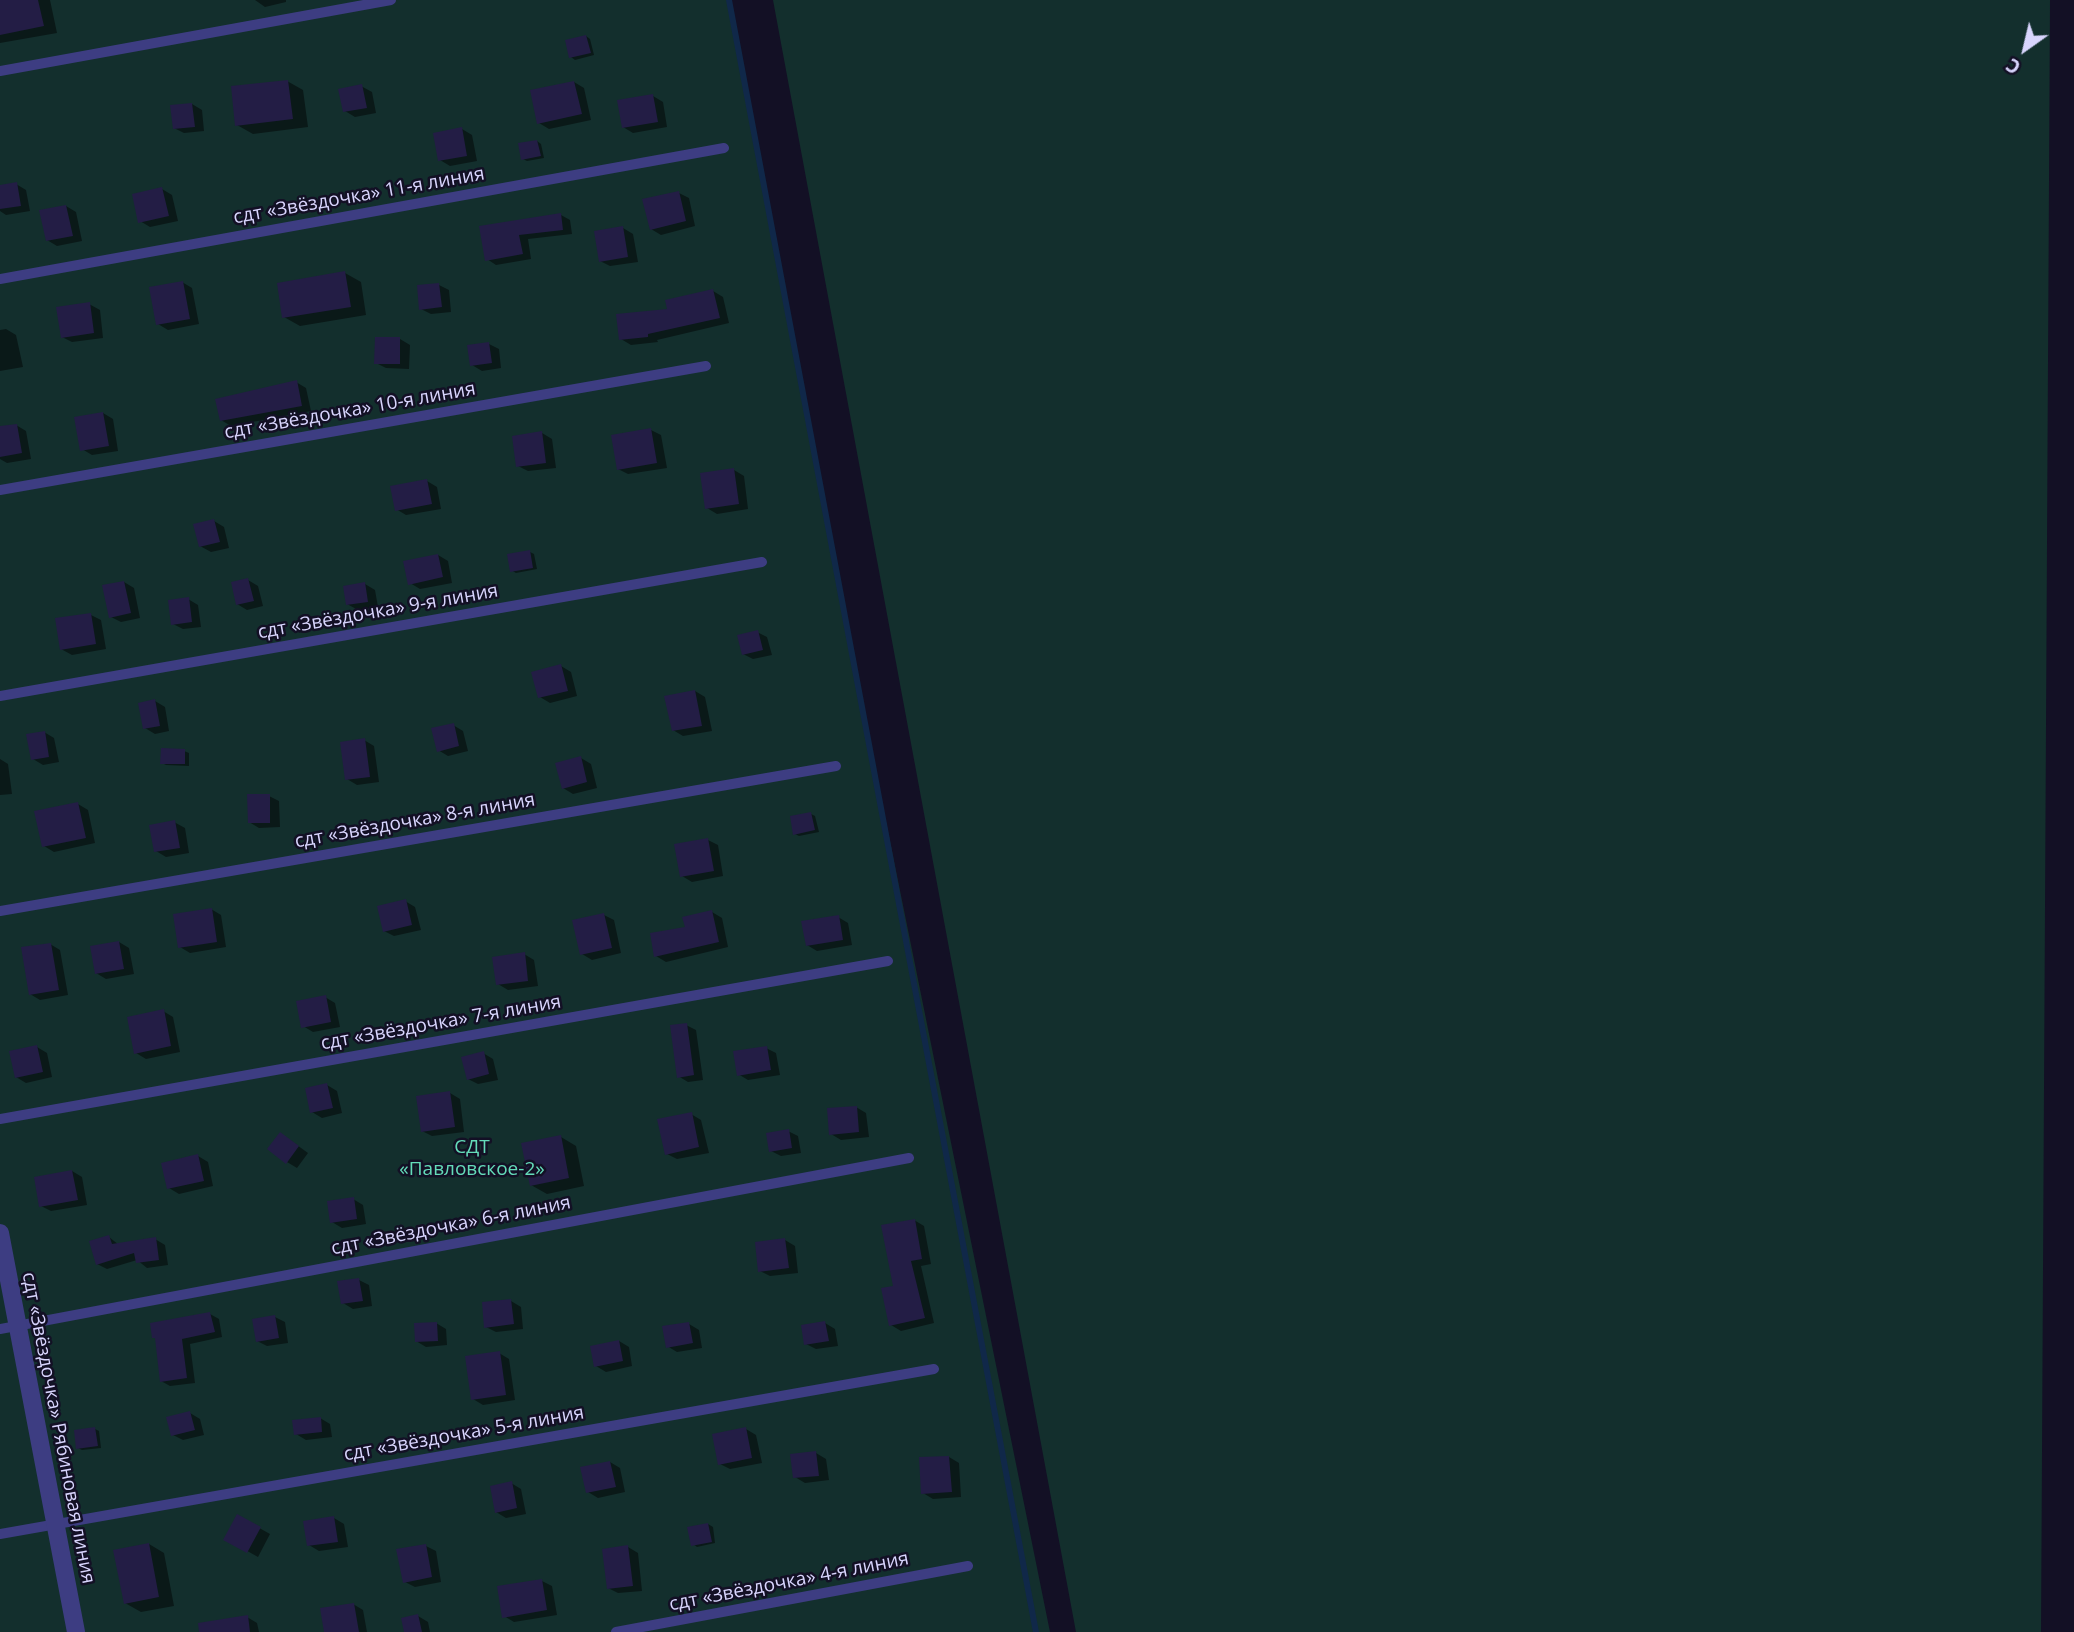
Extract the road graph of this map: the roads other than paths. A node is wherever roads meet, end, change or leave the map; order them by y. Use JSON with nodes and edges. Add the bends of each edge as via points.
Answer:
{"nodes":[{"id":1,"x":391,"y":0,"type":"edge"},
{"id":2,"x":0,"y":71,"type":"edge"},
{"id":3,"x":724,"y":148,"type":"dead end"},
{"id":4,"x":0,"y":279,"type":"edge"},
{"id":5,"x":706,"y":366,"type":"dead end"},
{"id":6,"x":0,"y":490,"type":"edge"},
{"id":7,"x":762,"y":562,"type":"dead end"},
{"id":8,"x":0,"y":696,"type":"edge"},
{"id":9,"x":836,"y":766,"type":"dead end"},
{"id":10,"x":0,"y":911,"type":"edge"},
{"id":11,"x":888,"y":961,"type":"dead end"},
{"id":12,"x":0,"y":1119,"type":"edge"},
{"id":13,"x":909,"y":1158,"type":"dead end"},
{"id":14,"x":0,"y":1233,"type":"edge"},
{"id":15,"x":9,"y":1327,"type":"edge"},
{"id":16,"x":934,"y":1368,"type":"dead end"},
{"id":17,"x":54,"y":1524,"type":"junction"},
{"id":18,"x":0,"y":1534,"type":"edge"},
{"id":19,"x":968,"y":1566,"type":"dead end"},
{"id":20,"x":76,"y":1632,"type":"edge"},
{"id":21,"x":616,"y":1632,"type":"edge"}],
"edges":[{"from":1,"to":2,"type":"lane"},
{"from":3,"to":4,"type":"lane","name":"сдт «Звёздочка» 11-я линия"},
{"from":5,"to":6,"type":"lane","name":"сдт «Звёздочка» 10-я линия"},
{"from":7,"to":8,"type":"lane","name":"сдт «Звёздочка» 9-я линия"},
{"from":9,"to":10,"type":"lane","name":"сдт «Звёздочка» 8-я линия"},
{"from":11,"to":12,"type":"lane","name":"сдт «Звёздочка» 7-я линия"},
{"from":13,"to":15,"type":"lane","name":"сдт «Звёздочка» 6-я линия"},
{"from":14,"to":15,"type":"street","name":"сдт «Звёздочка» Рябиновая линия"},
{"from":15,"to":17,"type":"street","name":"сдт «Звёздочка» Рябиновая линия"},
{"from":16,"to":17,"type":"lane","name":"сдт «Звёздочка» 5-я линия"},
{"from":17,"to":18,"type":"lane","name":"сдт «Звёздочка» 5-я линия"},
{"from":17,"to":20,"type":"street","name":"сдт «Звёздочка» Рябиновая линия"},
{"from":19,"to":21,"type":"lane","name":"сдт «Звёздочка» 4-я линия"}]}
